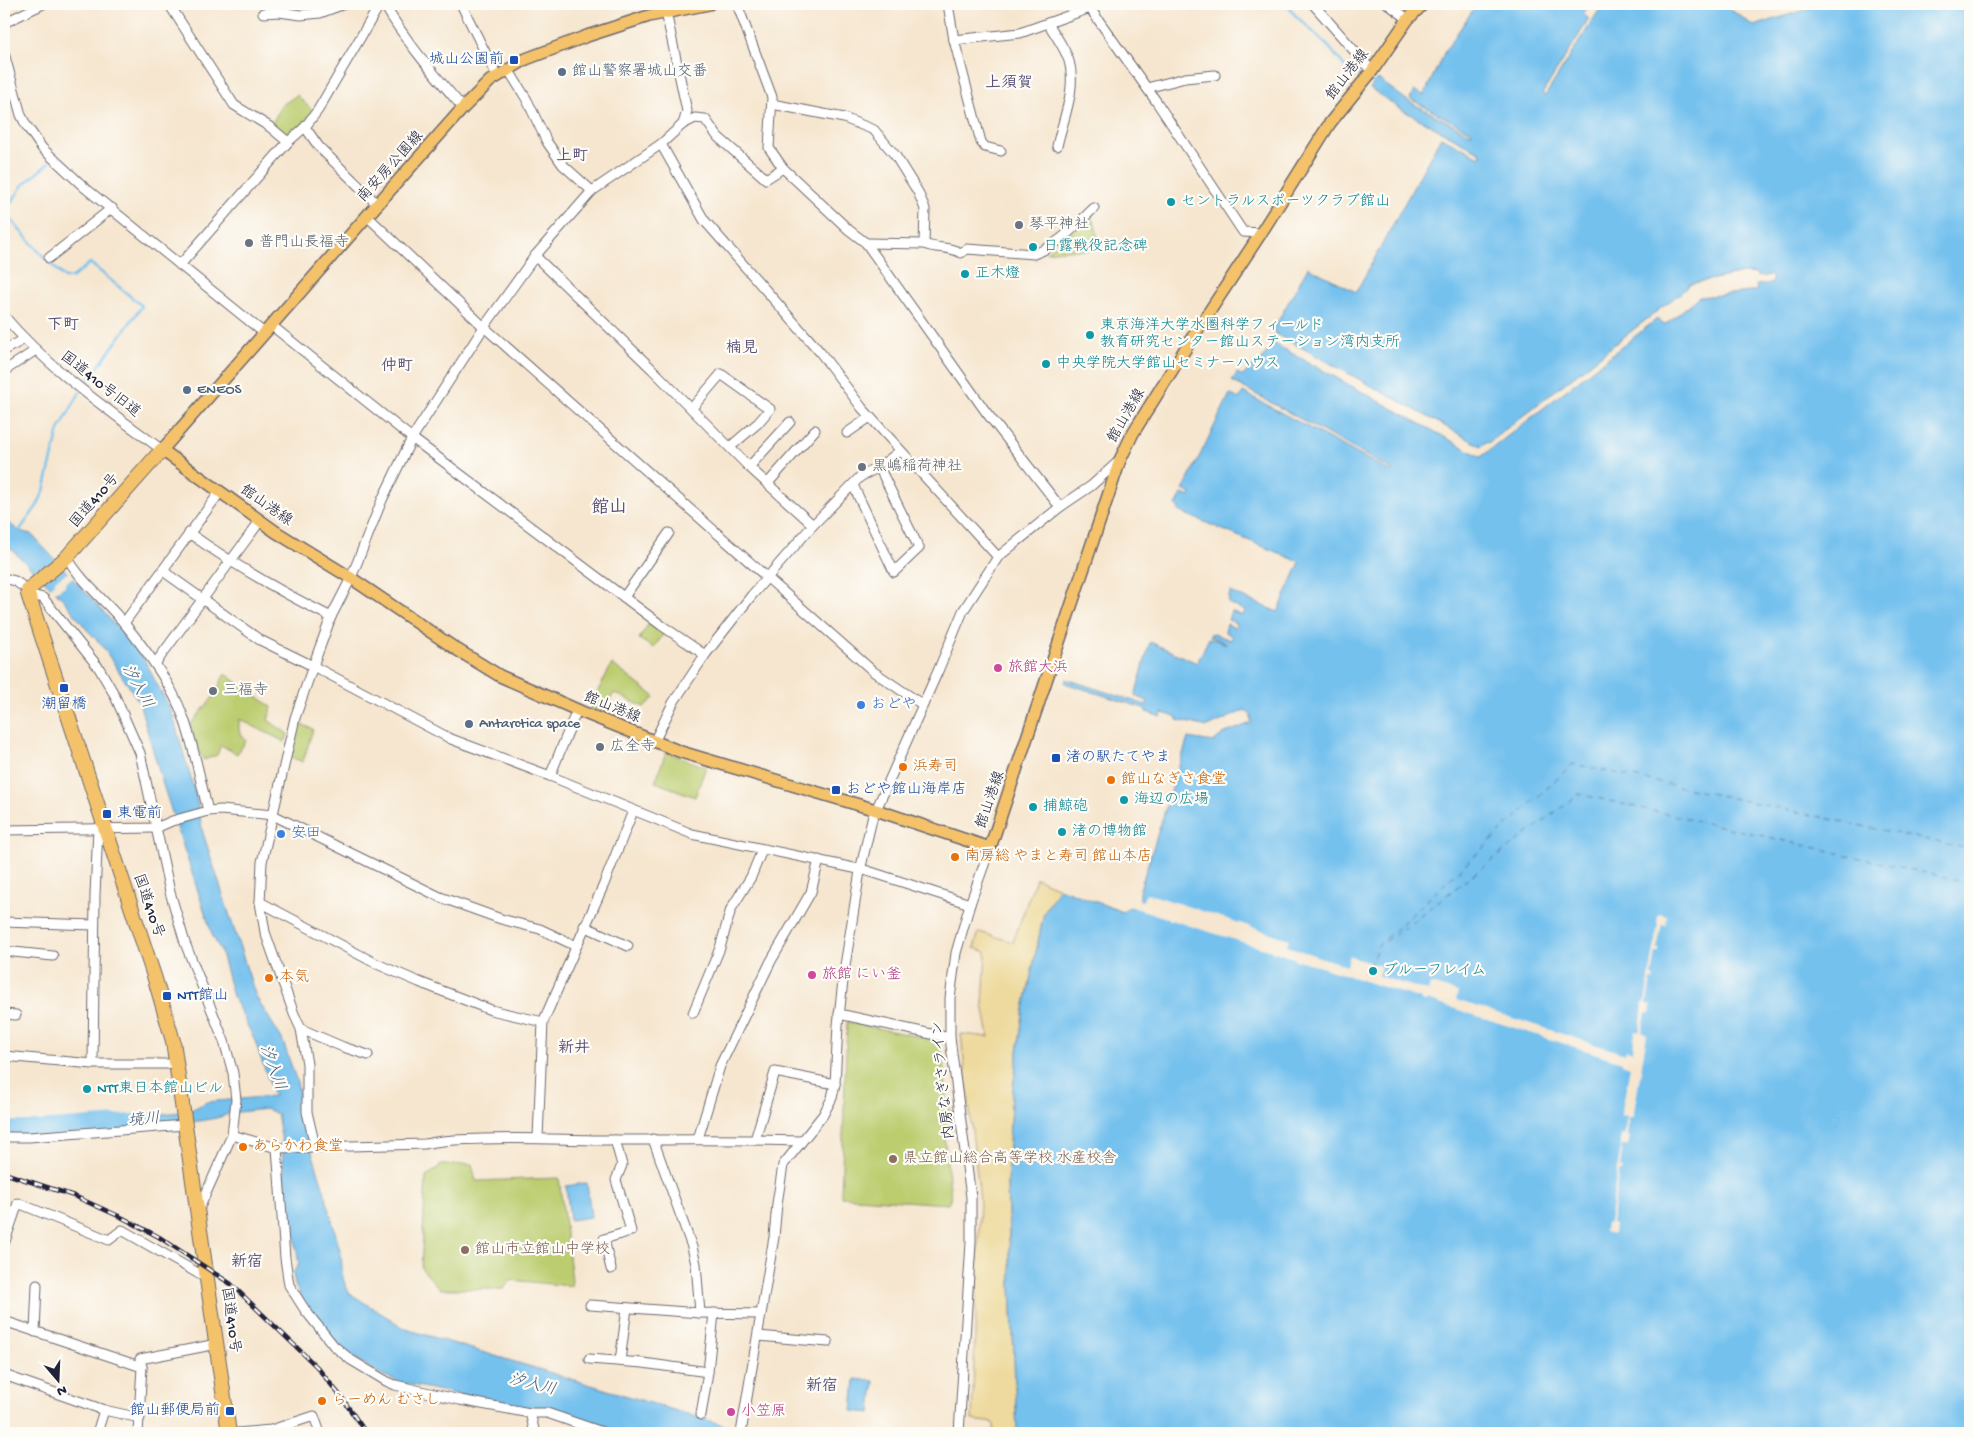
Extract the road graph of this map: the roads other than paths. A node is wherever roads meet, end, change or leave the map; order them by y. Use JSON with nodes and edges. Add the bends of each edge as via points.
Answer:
{"nodes":[{"id":1,"x":43,"y":4,"type":"edge"},
{"id":2,"x":169,"y":4,"type":"edge"},
{"id":3,"x":344,"y":4,"type":"edge"},
{"id":4,"x":382,"y":4,"type":"edge"},
{"id":5,"x":461,"y":4,"type":"edge"},
{"id":6,"x":709,"y":4,"type":"edge"},
{"id":7,"x":736,"y":4,"type":"edge"},
{"id":8,"x":948,"y":4,"type":"edge"},
{"id":9,"x":1313,"y":4,"type":"edge"},
{"id":10,"x":1388,"y":4,"type":"edge"},
{"id":11,"x":1423,"y":4,"type":"edge"},
{"id":12,"x":1088,"y":6,"type":"edge"},
{"id":13,"x":666,"y":12,"type":"junction"},
{"id":14,"x":263,"y":13,"type":"dead end"},
{"id":15,"x":1408,"y":19,"type":"junction"},
{"id":16,"x":4,"y":23,"type":"edge"},
{"id":17,"x":1048,"y":23,"type":"junction"},
{"id":18,"x":954,"y":40,"type":"junction"},
{"id":19,"x":4,"y":53,"type":"edge"},
{"id":20,"x":508,"y":69,"type":"junction"},
{"id":21,"x":1371,"y":72,"type":"junction"},
{"id":22,"x":1215,"y":75,"type":"dead end"},
{"id":23,"x":497,"y":76,"type":"junction"},
{"id":24,"x":1147,"y":88,"type":"junction"},
{"id":25,"x":772,"y":104,"type":"junction"},
{"id":26,"x":463,"y":108,"type":"junction"},
{"id":27,"x":683,"y":124,"type":"junction"},
{"id":28,"x":305,"y":127,"type":"junction"},
{"id":29,"x":288,"y":142,"type":"junction"},
{"id":30,"x":661,"y":144,"type":"junction"},
{"id":31,"x":1057,"y":146,"type":"dead end"},
{"id":32,"x":1001,"y":151,"type":"dead end"},
{"id":33,"x":783,"y":168,"type":"junction"},
{"id":34,"x":592,"y":191,"type":"junction"},
{"id":35,"x":377,"y":204,"type":"junction"},
{"id":36,"x":112,"y":208,"type":"junction"},
{"id":37,"x":1094,"y":208,"type":"dead end"},
{"id":38,"x":367,"y":216,"type":"junction"},
{"id":39,"x":1261,"y":233,"type":"junction"},
{"id":40,"x":866,"y":243,"type":"junction"},
{"id":41,"x":924,"y":244,"type":"junction"},
{"id":42,"x":535,"y":256,"type":"junction"},
{"id":43,"x":49,"y":258,"type":"dead end"},
{"id":44,"x":180,"y":265,"type":"junction"},
{"id":45,"x":4,"y":316,"type":"edge"},
{"id":46,"x":484,"y":327,"type":"junction"},
{"id":47,"x":268,"y":329,"type":"junction"},
{"id":48,"x":25,"y":339,"type":"junction"},
{"id":49,"x":4,"y":350,"type":"edge"},
{"id":50,"x":36,"y":350,"type":"junction"},
{"id":51,"x":4,"y":371,"type":"edge"},
{"id":52,"x":692,"y":408,"type":"junction"},
{"id":53,"x":870,"y":417,"type":"junction"},
{"id":54,"x":790,"y":422,"type":"dead end"},
{"id":55,"x":816,"y":430,"type":"dead end"},
{"id":56,"x":847,"y":433,"type":"dead end"},
{"id":57,"x":412,"y":438,"type":"junction"},
{"id":58,"x":730,"y":447,"type":"junction"},
{"id":59,"x":162,"y":450,"type":"junction"},
{"id":60,"x":900,"y":451,"type":"junction"},
{"id":61,"x":1120,"y":460,"type":"junction"},
{"id":62,"x":749,"y":467,"type":"junction"},
{"id":63,"x":879,"y":467,"type":"junction"},
{"id":64,"x":768,"y":483,"type":"junction"},
{"id":65,"x":853,"y":485,"type":"junction"},
{"id":66,"x":220,"y":492,"type":"junction"},
{"id":67,"x":1060,"y":508,"type":"junction"},
{"id":68,"x":260,"y":521,"type":"junction"},
{"id":69,"x":813,"y":525,"type":"junction"},
{"id":70,"x":189,"y":533,"type":"junction"},
{"id":71,"x":669,"y":533,"type":"dead end"},
{"id":72,"x":998,"y":557,"type":"junction"},
{"id":73,"x":63,"y":560,"type":"junction"},
{"id":74,"x":229,"y":561,"type":"junction"},
{"id":75,"x":163,"y":571,"type":"junction"},
{"id":76,"x":4,"y":578,"type":"edge"},
{"id":77,"x":351,"y":578,"type":"junction"},
{"id":78,"x":768,"y":578,"type":"junction"},
{"id":79,"x":31,"y":588,"type":"junction"},
{"id":80,"x":624,"y":597,"type":"junction"},
{"id":81,"x":203,"y":600,"type":"junction"},
{"id":82,"x":331,"y":617,"type":"junction"},
{"id":83,"x":124,"y":622,"type":"junction"},
{"id":84,"x":705,"y":655,"type":"junction"},
{"id":85,"x":155,"y":664,"type":"junction"},
{"id":86,"x":313,"y":666,"type":"junction"},
{"id":87,"x":923,"y":705,"type":"junction"},
{"id":88,"x":577,"y":710,"type":"junction"},
{"id":89,"x":654,"y":742,"type":"junction"},
{"id":90,"x":550,"y":776,"type":"junction"},
{"id":91,"x":876,"y":810,"type":"junction"},
{"id":92,"x":633,"y":811,"type":"junction"},
{"id":93,"x":205,"y":812,"type":"junction"},
{"id":94,"x":274,"y":815,"type":"junction"},
{"id":95,"x":101,"y":828,"type":"junction"},
{"id":96,"x":156,"y":828,"type":"junction"},
{"id":97,"x":4,"y":830,"type":"edge"},
{"id":98,"x":990,"y":848,"type":"junction"},
{"id":99,"x":762,"y":850,"type":"junction"},
{"id":100,"x":819,"y":860,"type":"junction"},
{"id":101,"x":860,"y":870,"type":"junction"},
{"id":102,"x":260,"y":902,"type":"junction"},
{"id":103,"x":970,"y":904,"type":"junction"},
{"id":104,"x":4,"y":922,"type":"edge"},
{"id":105,"x":94,"y":925,"type":"junction"},
{"id":106,"x":584,"y":926,"type":"junction"},
{"id":107,"x":576,"y":946,"type":"junction"},
{"id":108,"x":628,"y":946,"type":"dead end"},
{"id":109,"x":4,"y":951,"type":"edge"},
{"id":110,"x":52,"y":956,"type":"dead end"},
{"id":111,"x":693,"y":1013,"type":"dead end"},
{"id":112,"x":4,"y":1014,"type":"edge"},
{"id":113,"x":840,"y":1014,"type":"junction"},
{"id":114,"x":16,"y":1015,"type":"dead end"},
{"id":115,"x":543,"y":1022,"type":"junction"},
{"id":116,"x":301,"y":1029,"type":"junction"},
{"id":117,"x":950,"y":1038,"type":"junction"},
{"id":118,"x":368,"y":1055,"type":"dead end"},
{"id":119,"x":4,"y":1056,"type":"edge"},
{"id":120,"x":93,"y":1064,"type":"junction"},
{"id":121,"x":176,"y":1064,"type":"junction"},
{"id":122,"x":835,"y":1084,"type":"junction"},
{"id":123,"x":185,"y":1124,"type":"junction"},
{"id":124,"x":232,"y":1135,"type":"junction"},
{"id":125,"x":4,"y":1137,"type":"edge"},
{"id":126,"x":538,"y":1138,"type":"junction"},
{"id":127,"x":653,"y":1139,"type":"junction"},
{"id":128,"x":698,"y":1139,"type":"junction"},
{"id":129,"x":615,"y":1140,"type":"junction"},
{"id":130,"x":756,"y":1140,"type":"junction"},
{"id":131,"x":801,"y":1141,"type":"junction"},
{"id":132,"x":313,"y":1146,"type":"junction"},
{"id":133,"x":278,"y":1148,"type":"junction"},
{"id":134,"x":198,"y":1214,"type":"junction"},
{"id":135,"x":4,"y":1244,"type":"edge"},
{"id":136,"x":611,"y":1269,"type":"dead end"},
{"id":137,"x":208,"y":1279,"type":"junction"},
{"id":138,"x":37,"y":1285,"type":"dead end"},
{"id":139,"x":590,"y":1305,"type":"dead end"},
{"id":140,"x":627,"y":1308,"type":"junction"},
{"id":141,"x":700,"y":1313,"type":"junction"},
{"id":142,"x":714,"y":1313,"type":"junction"},
{"id":143,"x":761,"y":1314,"type":"junction"},
{"id":144,"x":4,"y":1321,"type":"edge"},
{"id":145,"x":35,"y":1332,"type":"junction"},
{"id":146,"x":758,"y":1336,"type":"junction"},
{"id":147,"x":828,"y":1342,"type":"dead end"},
{"id":148,"x":217,"y":1344,"type":"junction"},
{"id":149,"x":589,"y":1359,"type":"dead end"},
{"id":150,"x":620,"y":1361,"type":"junction"},
{"id":151,"x":142,"y":1367,"type":"junction"},
{"id":152,"x":708,"y":1372,"type":"junction"},
{"id":153,"x":4,"y":1374,"type":"edge"},
{"id":154,"x":104,"y":1410,"type":"junction"},
{"id":155,"x":530,"y":1413,"type":"junction"},
{"id":156,"x":701,"y":1415,"type":"dead end"},
{"id":157,"x":140,"y":1418,"type":"junction"},
{"id":158,"x":741,"y":1431,"type":"edge"},
{"id":159,"x":271,"y":1432,"type":"edge"},
{"id":160,"x":97,"y":1433,"type":"edge"},
{"id":161,"x":138,"y":1433,"type":"edge"},
{"id":162,"x":229,"y":1433,"type":"edge"},
{"id":163,"x":237,"y":1433,"type":"edge"},
{"id":164,"x":320,"y":1433,"type":"edge"},
{"id":165,"x":534,"y":1433,"type":"edge"},
{"id":166,"x":605,"y":1433,"type":"edge"},
{"id":167,"x":959,"y":1433,"type":"edge"}],
"edges":[{"from":1,"to":16,"type":"street"},
{"from":2,"to":29,"type":"street","via":[[234,105]]},
{"from":3,"to":14,"type":"street","via":[[320,13],[302,15]]},
{"from":4,"to":26,"type":"street"},
{"from":4,"to":28,"type":"street"},
{"from":5,"to":23,"type":"street"},
{"from":6,"to":13,"type":"main road","name":"南安房公園線"},
{"from":7,"to":25,"type":"street"},
{"from":8,"to":18,"type":"street"},
{"from":9,"to":21,"type":"street"},
{"from":10,"to":15,"type":"street"},
{"from":11,"to":15,"type":"main road","name":"館山港線"},
{"from":12,"to":17,"type":"street"},
{"from":12,"to":24,"type":"street"},
{"from":13,"to":20,"type":"main road","name":"南安房公園線","via":[[587,36]]},
{"from":13,"to":27,"type":"street","via":[[686,111]]},
{"from":15,"to":21,"type":"main road","name":"館山港線"},
{"from":17,"to":18,"type":"street","via":[[1020,33]]},
{"from":17,"to":31,"type":"street","via":[[1063,48],[1071,71],[1072,88]]},
{"from":18,"to":32,"type":"street","via":[[981,142],[985,147]]},
{"from":19,"to":36,"type":"street","via":[[26,125],[42,148]]},
{"from":20,"to":23,"type":"main road","name":"南安房公園線"},
{"from":20,"to":34,"type":"street","via":[[562,165]]},
{"from":21,"to":39,"type":"main road","name":"館山港線","via":[[1330,123]]},
{"from":22,"to":24,"type":"street","via":[[1185,78]]},
{"from":23,"to":26,"type":"main road","name":"南安房公園線"},
{"from":24,"to":39,"type":"street","via":[[1243,232]]},
{"from":25,"to":33,"type":"street","via":[[769,148]]},
{"from":25,"to":41,"type":"street","via":[[844,118],[874,130],[895,155],[918,192],[925,209]]},
{"from":26,"to":35,"type":"main road","name":"南安房公園線"},
{"from":27,"to":30,"type":"street"},
{"from":27,"to":33,"type":"street","via":[[695,118],[705,119],[718,137],[766,179]]},
{"from":28,"to":29,"type":"street"},
{"from":28,"to":35,"type":"street","via":[[319,147]]},
{"from":29,"to":44,"type":"street"},
{"from":30,"to":34,"type":"street"},
{"from":30,"to":53,"type":"street","via":[[704,220],[814,345]]},
{"from":33,"to":40,"type":"street"},
{"from":34,"to":42,"type":"street"},
{"from":35,"to":38,"type":"main road","name":"南安房公園線"},
{"from":36,"to":43,"type":"street"},
{"from":36,"to":44,"type":"street"},
{"from":37,"to":41,"type":"street","via":[[1064,237],[1034,254],[967,249],[961,253]]},
{"from":38,"to":46,"type":"street"},
{"from":38,"to":47,"type":"main road","name":"南安房公園線"},
{"from":39,"to":61,"type":"main road","name":"館山港線","via":[[1192,338],[1133,433]]},
{"from":40,"to":41,"type":"street"},
{"from":40,"to":67,"type":"street","via":[[986,412]]},
{"from":42,"to":46,"type":"street"},
{"from":42,"to":52,"type":"street"},
{"from":44,"to":47,"type":"street"},
{"from":45,"to":48,"type":"street","name":"国道410号旧道"},
{"from":46,"to":57,"type":"street"},
{"from":46,"to":78,"type":"street"},
{"from":47,"to":57,"type":"street"},
{"from":47,"to":59,"type":"main road","name":"南安房公園線"},
{"from":48,"to":49,"type":"street"},
{"from":48,"to":50,"type":"street","name":"国道410号旧道"},
{"from":50,"to":51,"type":"street"},
{"from":50,"to":59,"type":"street","name":"国道410号旧道","via":[[81,390]]},
{"from":52,"to":58,"type":"street"},
{"from":52,"to":58,"type":"street","via":[[721,374],[770,409]]},
{"from":53,"to":56,"type":"street"},
{"from":53,"to":60,"type":"street"},
{"from":54,"to":62,"type":"street"},
{"from":55,"to":64,"type":"street"},
{"from":57,"to":77,"type":"street","via":[[382,500]]},
{"from":57,"to":80,"type":"street"},
{"from":58,"to":62,"type":"street"},
{"from":59,"to":66,"type":"main road","name":"館山港線"},
{"from":59,"to":73,"type":"highway","name":"国道410号"},
{"from":60,"to":63,"type":"street"},
{"from":60,"to":72,"type":"street"},
{"from":61,"to":67,"type":"street"},
{"from":61,"to":98,"type":"main road","name":"館山港線"},
{"from":62,"to":64,"type":"street"},
{"from":63,"to":65,"type":"street","via":[[860,477]]},
{"from":63,"to":65,"type":"street","via":[[919,548],[894,572]]},
{"from":64,"to":69,"type":"street"},
{"from":65,"to":69,"type":"street"},
{"from":66,"to":68,"type":"main road","name":"館山港線"},
{"from":66,"to":70,"type":"street"},
{"from":67,"to":72,"type":"street"},
{"from":68,"to":74,"type":"street"},
{"from":68,"to":77,"type":"main road","name":"館山港線"},
{"from":69,"to":78,"type":"street"},
{"from":70,"to":74,"type":"street"},
{"from":70,"to":75,"type":"street"},
{"from":71,"to":80,"type":"street"},
{"from":72,"to":87,"type":"street","via":[[963,611]]},
{"from":73,"to":79,"type":"highway","name":"国道410号"},
{"from":73,"to":83,"type":"street"},
{"from":74,"to":81,"type":"street"},
{"from":74,"to":82,"type":"street"},
{"from":75,"to":81,"type":"street"},
{"from":75,"to":83,"type":"street"},
{"from":76,"to":79,"type":"street"},
{"from":77,"to":82,"type":"street"},
{"from":77,"to":88,"type":"main road","name":"館山港線","via":[[486,668]]},
{"from":78,"to":84,"type":"street"},
{"from":78,"to":87,"type":"street","via":[[874,672]]},
{"from":79,"to":95,"type":"highway","name":"国道410号"},
{"from":79,"to":96,"type":"street","via":[[43,598],[99,668],[114,694],[140,753]]},
{"from":80,"to":84,"type":"street"},
{"from":81,"to":85,"type":"street"},
{"from":81,"to":86,"type":"street","via":[[260,640]]},
{"from":82,"to":86,"type":"street"},
{"from":83,"to":85,"type":"street"},
{"from":84,"to":89,"type":"street","via":[[673,703]]},
{"from":85,"to":93,"type":"street","via":[[183,715]]},
{"from":86,"to":90,"type":"street","via":[[452,739]]},
{"from":86,"to":94,"type":"street","via":[[295,718]]},
{"from":87,"to":91,"type":"street"},
{"from":88,"to":89,"type":"main road","name":"館山港線"},
{"from":88,"to":90,"type":"street"},
{"from":89,"to":91,"type":"main road","name":"館山港線"},
{"from":90,"to":92,"type":"street"},
{"from":91,"to":98,"type":"main road","name":"館山港線"},
{"from":91,"to":101,"type":"street"},
{"from":92,"to":99,"type":"street","via":[[692,834]]},
{"from":92,"to":106,"type":"street"},
{"from":93,"to":94,"type":"street","via":[[221,810]]},
{"from":93,"to":96,"type":"street"},
{"from":94,"to":102,"type":"street","via":[[262,862]]},
{"from":94,"to":107,"type":"street","via":[[440,897],[540,929]]},
{"from":95,"to":96,"type":"street"},
{"from":95,"to":97,"type":"street"},
{"from":95,"to":105,"type":"street"},
{"from":95,"to":121,"type":"highway","name":"国道410号","via":[[158,989]]},
{"from":96,"to":124,"type":"street","via":[[185,943],[233,1073],[236,1100]]},
{"from":98,"to":103,"type":"street","name":"内房なぎさライン"},
{"from":99,"to":100,"type":"street"},
{"from":99,"to":111,"type":"street","via":[[751,877],[731,910],[720,948]]},
{"from":100,"to":101,"type":"street"},
{"from":100,"to":128,"type":"street","via":[[811,892],[771,961],[720,1066]]},
{"from":101,"to":103,"type":"street"},
{"from":101,"to":113,"type":"street"},
{"from":102,"to":115,"type":"street","via":[[377,964],[419,982],[490,1010]]},
{"from":102,"to":116,"type":"street","via":[[265,932]]},
{"from":103,"to":117,"type":"street","name":"内房なぎさライン","via":[[953,971]]},
{"from":104,"to":105,"type":"street"},
{"from":105,"to":120,"type":"street"},
{"from":106,"to":107,"type":"street"},
{"from":106,"to":108,"type":"street"},
{"from":107,"to":115,"type":"street"},
{"from":109,"to":110,"type":"street"},
{"from":112,"to":114,"type":"street"},
{"from":113,"to":117,"type":"street"},
{"from":113,"to":122,"type":"street"},
{"from":115,"to":126,"type":"street"},
{"from":116,"to":118,"type":"street"},
{"from":116,"to":132,"type":"street"},
{"from":117,"to":167,"type":"street","name":"内房なぎさライン","via":[[971,1197]]},
{"from":119,"to":120,"type":"street"},
{"from":120,"to":121,"type":"street"},
{"from":121,"to":123,"type":"highway","name":"国道410号"},
{"from":122,"to":130,"type":"street","via":[[775,1072]]},
{"from":122,"to":131,"type":"street","via":[[826,1110]]},
{"from":123,"to":125,"type":"street"},
{"from":123,"to":134,"type":"highway","name":"国道410号"},
{"from":124,"to":133,"type":"street"},
{"from":124,"to":134,"type":"street"},
{"from":126,"to":129,"type":"street"},
{"from":126,"to":132,"type":"street","via":[[467,1138],[425,1144]]},
{"from":127,"to":128,"type":"street"},
{"from":127,"to":129,"type":"street"},
{"from":127,"to":141,"type":"street","via":[[692,1246]]},
{"from":128,"to":130,"type":"street"},
{"from":129,"to":136,"type":"street","via":[[622,1165],[616,1180],[631,1231],[604,1239]]},
{"from":130,"to":131,"type":"street"},
{"from":131,"to":143,"type":"street","via":[[783,1165]]},
{"from":132,"to":133,"type":"street"},
{"from":133,"to":155,"type":"street","via":[[289,1286],[330,1341],[351,1360],[396,1385]]},
{"from":134,"to":137,"type":"highway","name":"国道410号"},
{"from":135,"to":137,"type":"street","via":[[18,1203],[109,1240],[122,1230]]},
{"from":137,"to":148,"type":"highway","name":"国道410号"},
{"from":138,"to":145,"type":"street"},
{"from":139,"to":140,"type":"street"},
{"from":140,"to":141,"type":"street"},
{"from":140,"to":150,"type":"street"},
{"from":141,"to":142,"type":"street"},
{"from":142,"to":143,"type":"street"},
{"from":142,"to":152,"type":"street"},
{"from":143,"to":146,"type":"street"},
{"from":144,"to":145,"type":"street"},
{"from":145,"to":151,"type":"street"},
{"from":146,"to":147,"type":"street"},
{"from":146,"to":158,"type":"street"},
{"from":148,"to":151,"type":"street","via":[[147,1356],[140,1359]]},
{"from":148,"to":162,"type":"highway","name":"国道410号"},
{"from":149,"to":150,"type":"street"},
{"from":150,"to":152,"type":"street"},
{"from":151,"to":157,"type":"street"},
{"from":152,"to":156,"type":"street"},
{"from":153,"to":154,"type":"street"},
{"from":154,"to":157,"type":"street"},
{"from":154,"to":160,"type":"street"},
{"from":155,"to":165,"type":"street"},
{"from":155,"to":166,"type":"street","via":[[547,1413]]},
{"from":157,"to":161,"type":"street"},
{"from":159,"to":163,"type":"street"},
{"from":159,"to":164,"type":"street","via":[[314,1416]]}]}
